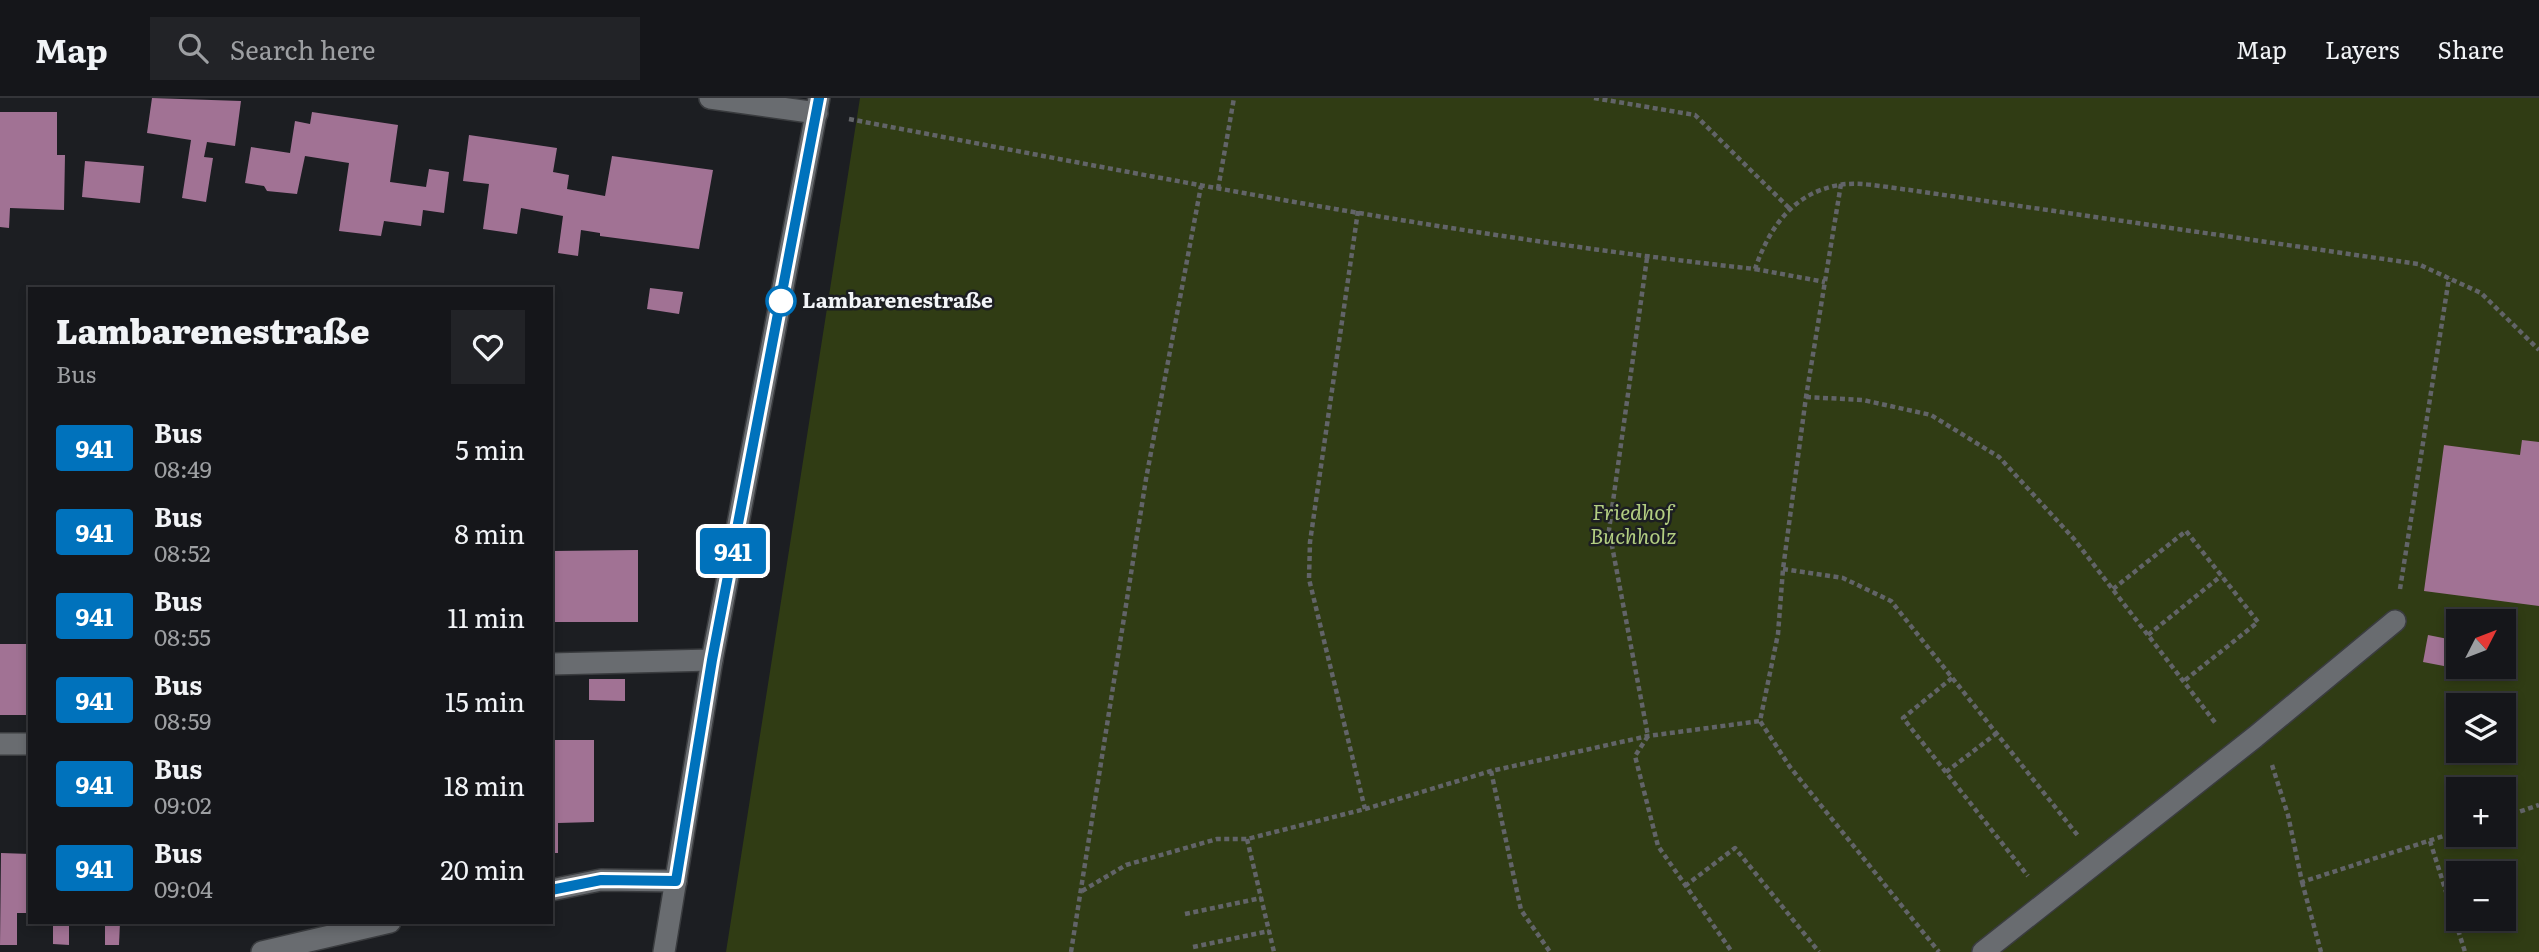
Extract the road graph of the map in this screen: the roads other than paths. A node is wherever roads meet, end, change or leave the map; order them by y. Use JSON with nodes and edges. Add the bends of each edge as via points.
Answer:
{"nodes":[{"id":1,"x":710,"y":98,"type":"edge"},
{"id":2,"x":818,"y":106,"type":"edge"},
{"id":3,"x":2395,"y":621,"type":"road end"},
{"id":4,"x":712,"y":660,"type":"junction"},
{"id":5,"x":553,"y":664,"type":"edge"},
{"id":6,"x":0,"y":744,"type":"edge"},
{"id":7,"x":28,"y":744,"type":"edge"},
{"id":8,"x":676,"y":881,"type":"junction"},
{"id":9,"x":553,"y":890,"type":"edge"},
{"id":10,"x":381,"y":924,"type":"edge"},
{"id":11,"x":262,"y":952,"type":"edge"},
{"id":12,"x":664,"y":952,"type":"edge"},
{"id":13,"x":1983,"y":952,"type":"edge"}],
"edges":[{"from":1,"to":2,"type":"street"},
{"from":2,"to":4,"type":"street"},
{"from":3,"to":13,"type":"street"},
{"from":4,"to":5,"type":"street"},
{"from":4,"to":8,"type":"street"},
{"from":6,"to":7,"type":"street"},
{"from":8,"to":9,"type":"street","via":[[601,880]]},
{"from":8,"to":12,"type":"street"},
{"from":10,"to":11,"type":"street"}]}
